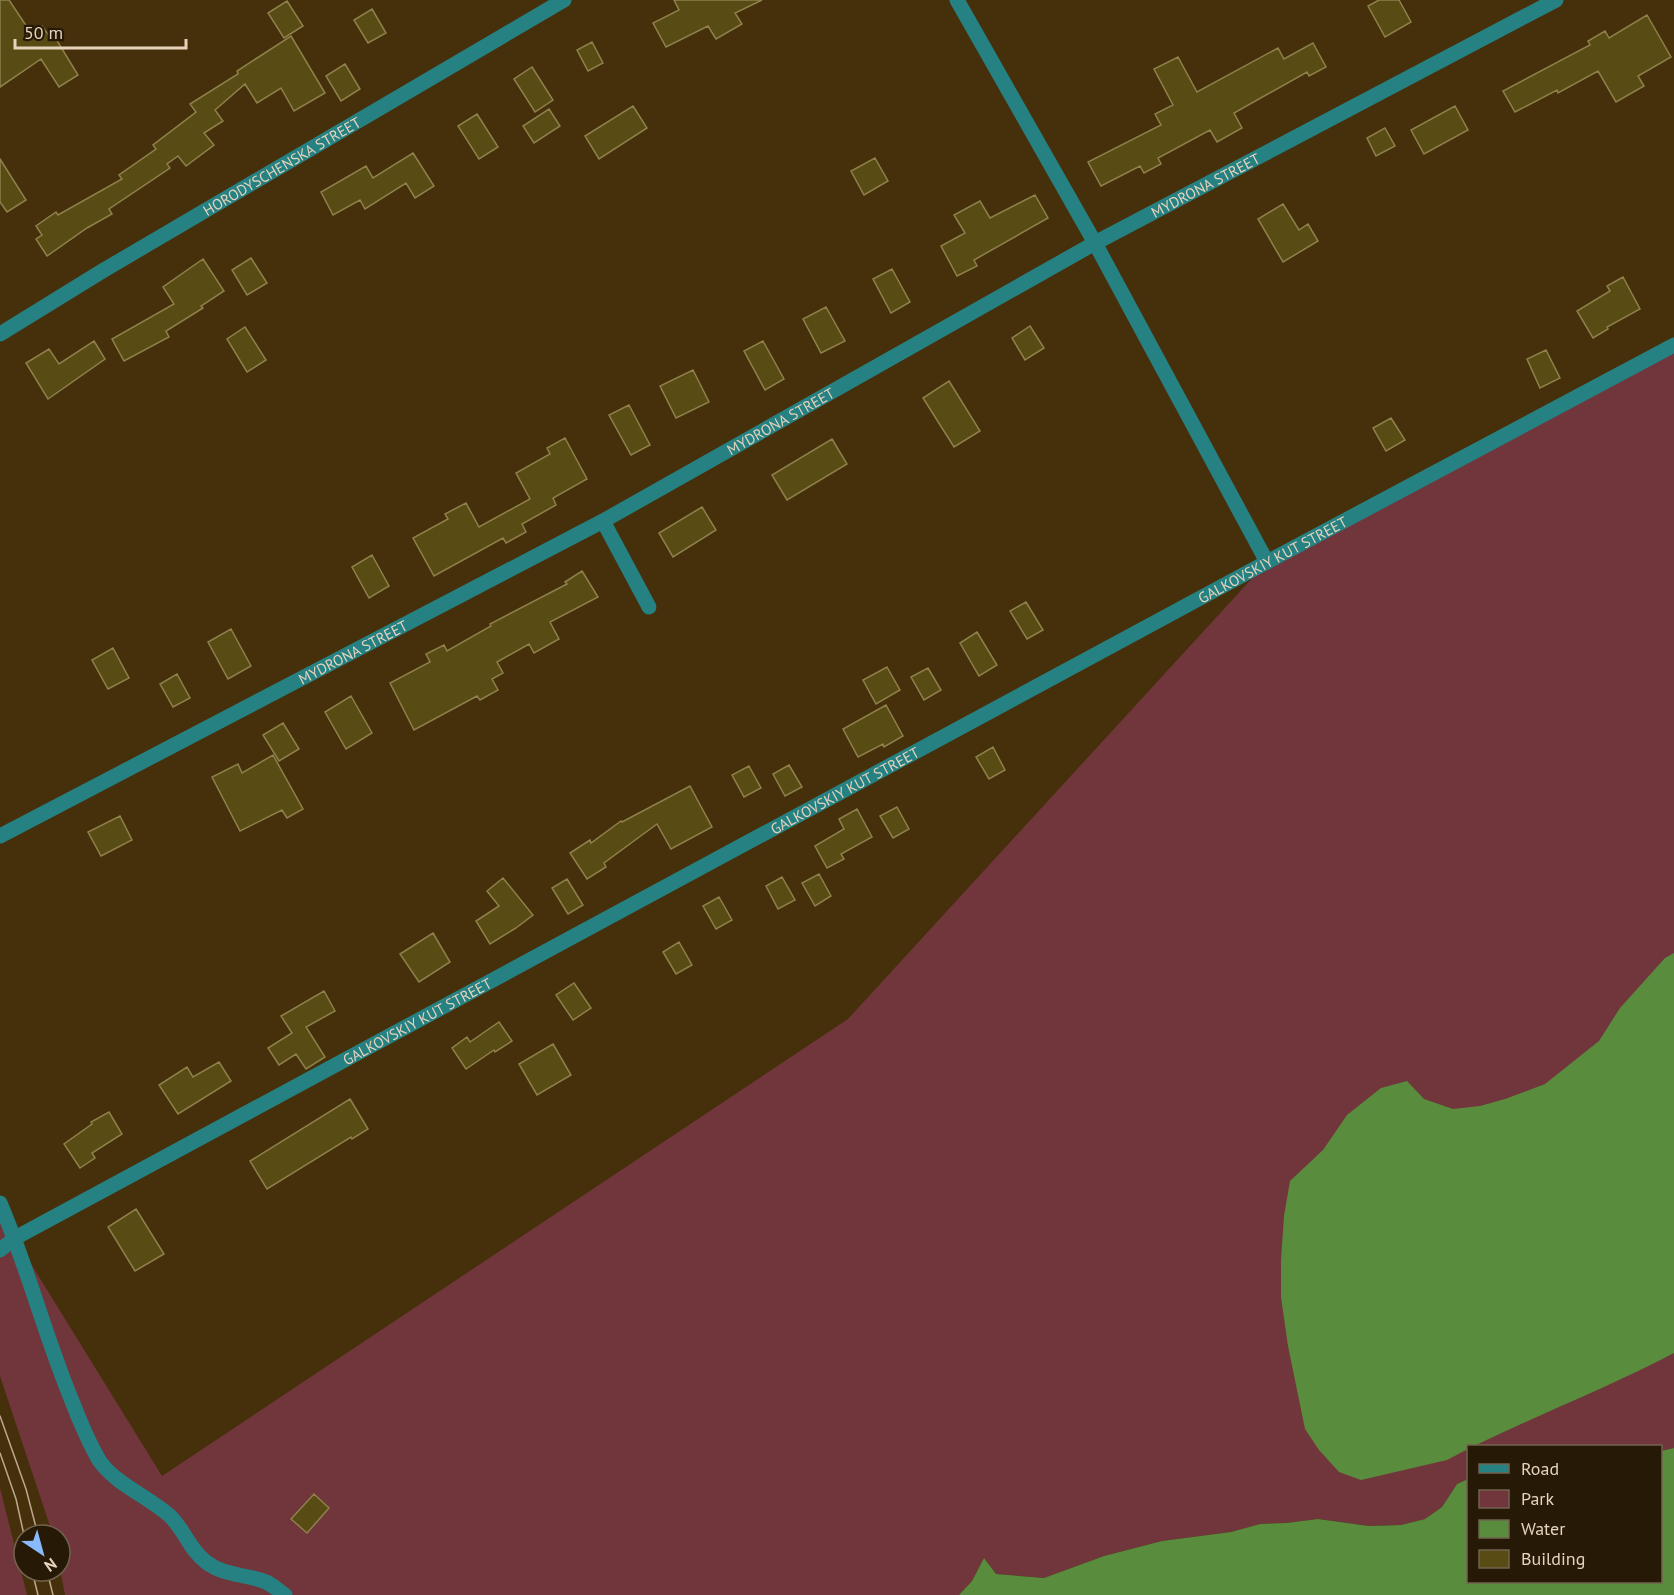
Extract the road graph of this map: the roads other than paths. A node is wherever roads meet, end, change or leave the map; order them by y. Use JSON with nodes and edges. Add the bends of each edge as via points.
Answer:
{"nodes":[{"id":1,"x":564,"y":0,"type":"edge"},
{"id":2,"x":957,"y":0,"type":"edge"},
{"id":3,"x":1556,"y":0,"type":"edge"},
{"id":4,"x":1095,"y":243,"type":"junction"},
{"id":5,"x":0,"y":334,"type":"edge"},
{"id":6,"x":1674,"y":345,"type":"edge"},
{"id":7,"x":603,"y":521,"type":"junction"},
{"id":8,"x":1267,"y":561,"type":"junction"},
{"id":9,"x":649,"y":607,"type":"dead end"},
{"id":10,"x":0,"y":836,"type":"edge"},
{"id":11,"x":0,"y":1203,"type":"edge"},
{"id":12,"x":15,"y":1238,"type":"junction"},
{"id":13,"x":0,"y":1250,"type":"edge"},
{"id":14,"x":285,"y":1595,"type":"edge"}],
"edges":[{"from":1,"to":5,"type":"street","name":"HORODYSCHENSKA STREET"},
{"from":2,"to":4,"type":"street"},
{"from":3,"to":4,"type":"street","name":"MYDRONA STREET"},
{"from":4,"to":7,"type":"street","name":"MYDRONA STREET"},
{"from":4,"to":8,"type":"street"},
{"from":6,"to":8,"type":"street","name":"GALKOVSKIY KUT STREET"},
{"from":7,"to":9,"type":"street"},
{"from":7,"to":10,"type":"street","name":"MYDRONA STREET"},
{"from":8,"to":12,"type":"street","name":"GALKOVSKIY KUT STREET"},
{"from":11,"to":12,"type":"street"},
{"from":12,"to":13,"type":"street","name":"GALKOVSKIY KUT STREET"},
{"from":12,"to":14,"type":"street","via":[[65,1383],[101,1463],[176,1522],[193,1552],[209,1565],[228,1574],[266,1582]]}]}
